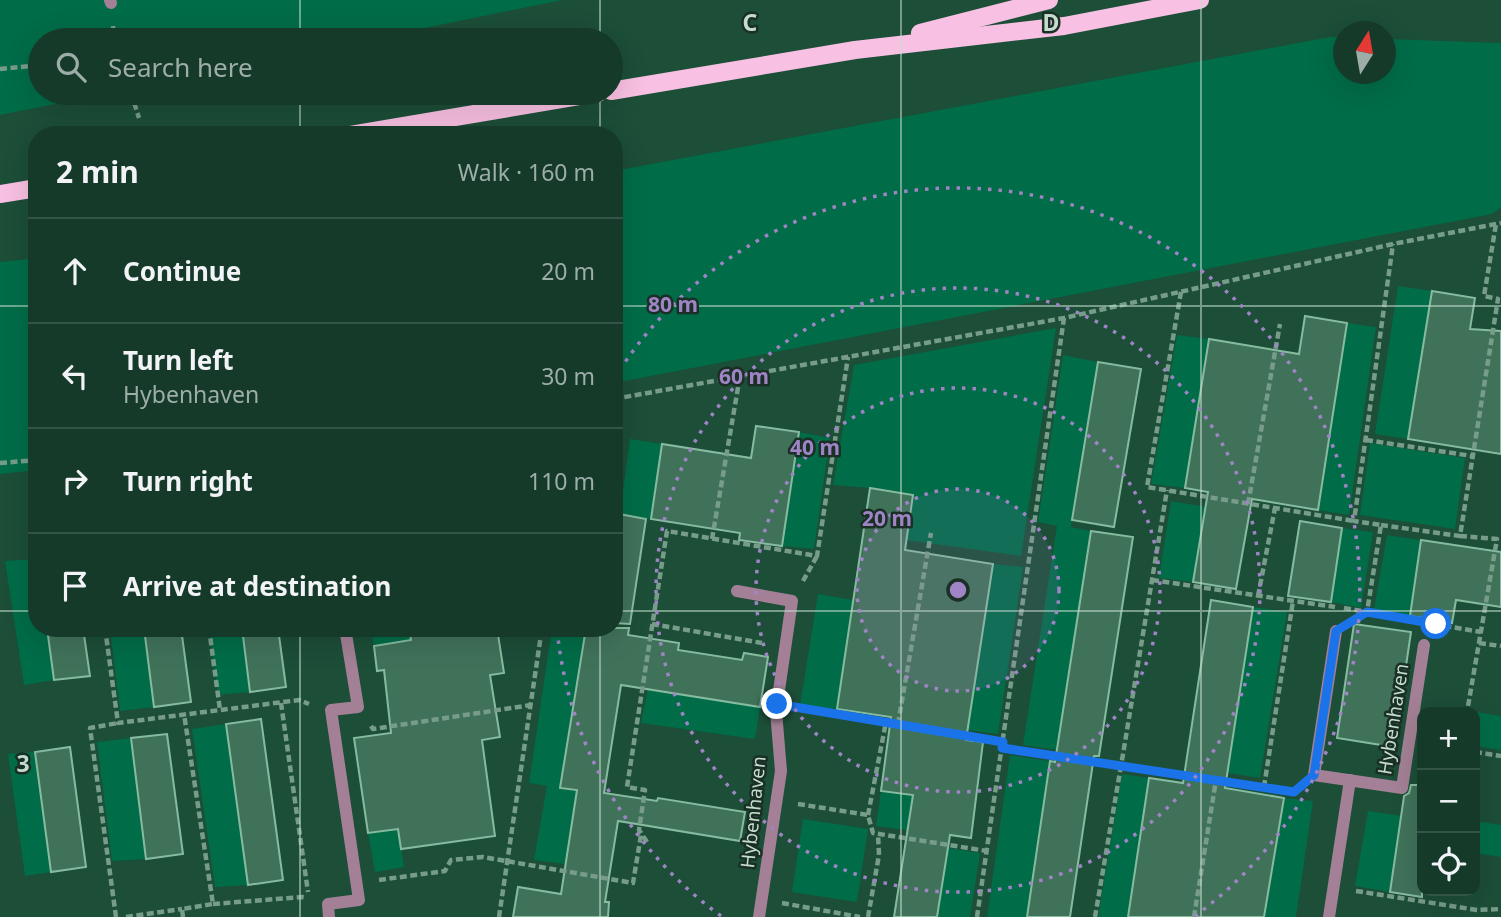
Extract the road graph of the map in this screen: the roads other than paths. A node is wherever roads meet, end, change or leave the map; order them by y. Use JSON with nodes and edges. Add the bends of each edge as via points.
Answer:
{"nodes":[{"id":1,"x":1049,"y":0,"type":"edge"},
{"id":2,"x":1200,"y":0,"type":"edge"},
{"id":3,"x":855,"y":50,"type":"junction"},
{"id":4,"x":623,"y":89,"type":"edge"},
{"id":5,"x":527,"y":105,"type":"edge"},
{"id":6,"x":402,"y":126,"type":"edge"},
{"id":7,"x":28,"y":189,"type":"edge"},
{"id":8,"x":0,"y":194,"type":"edge"},
{"id":9,"x":737,"y":591,"type":"dead end"},
{"id":10,"x":1336,"y":631,"type":"road end"},
{"id":11,"x":346,"y":637,"type":"edge"},
{"id":12,"x":1424,"y":645,"type":"dead end"},
{"id":13,"x":1350,"y":780,"type":"junction"},
{"id":14,"x":329,"y":917,"type":"edge"},
{"id":15,"x":759,"y":917,"type":"edge"},
{"id":16,"x":1329,"y":917,"type":"edge"}],
"edges":[{"from":1,"to":3,"type":"main road"},
{"from":2,"to":3,"type":"main road","via":[[1064,26]]},
{"from":3,"to":4,"type":"main road"},
{"from":5,"to":6,"type":"main road"},
{"from":7,"to":8,"type":"main road"},
{"from":9,"to":15,"type":"street","name":"Hybenhaven","via":[[792,601],[776,711],[781,771]]},
{"from":10,"to":13,"type":"street","name":"Hybenhaven","via":[[1314,775]]},
{"from":11,"to":14,"type":"street","via":[[358,707],[331,710],[359,900],[328,904]]},
{"from":12,"to":13,"type":"street","name":"Hybenhaven","via":[[1402,788]]},
{"from":13,"to":16,"type":"street","name":"Hybenhaven"}]}
